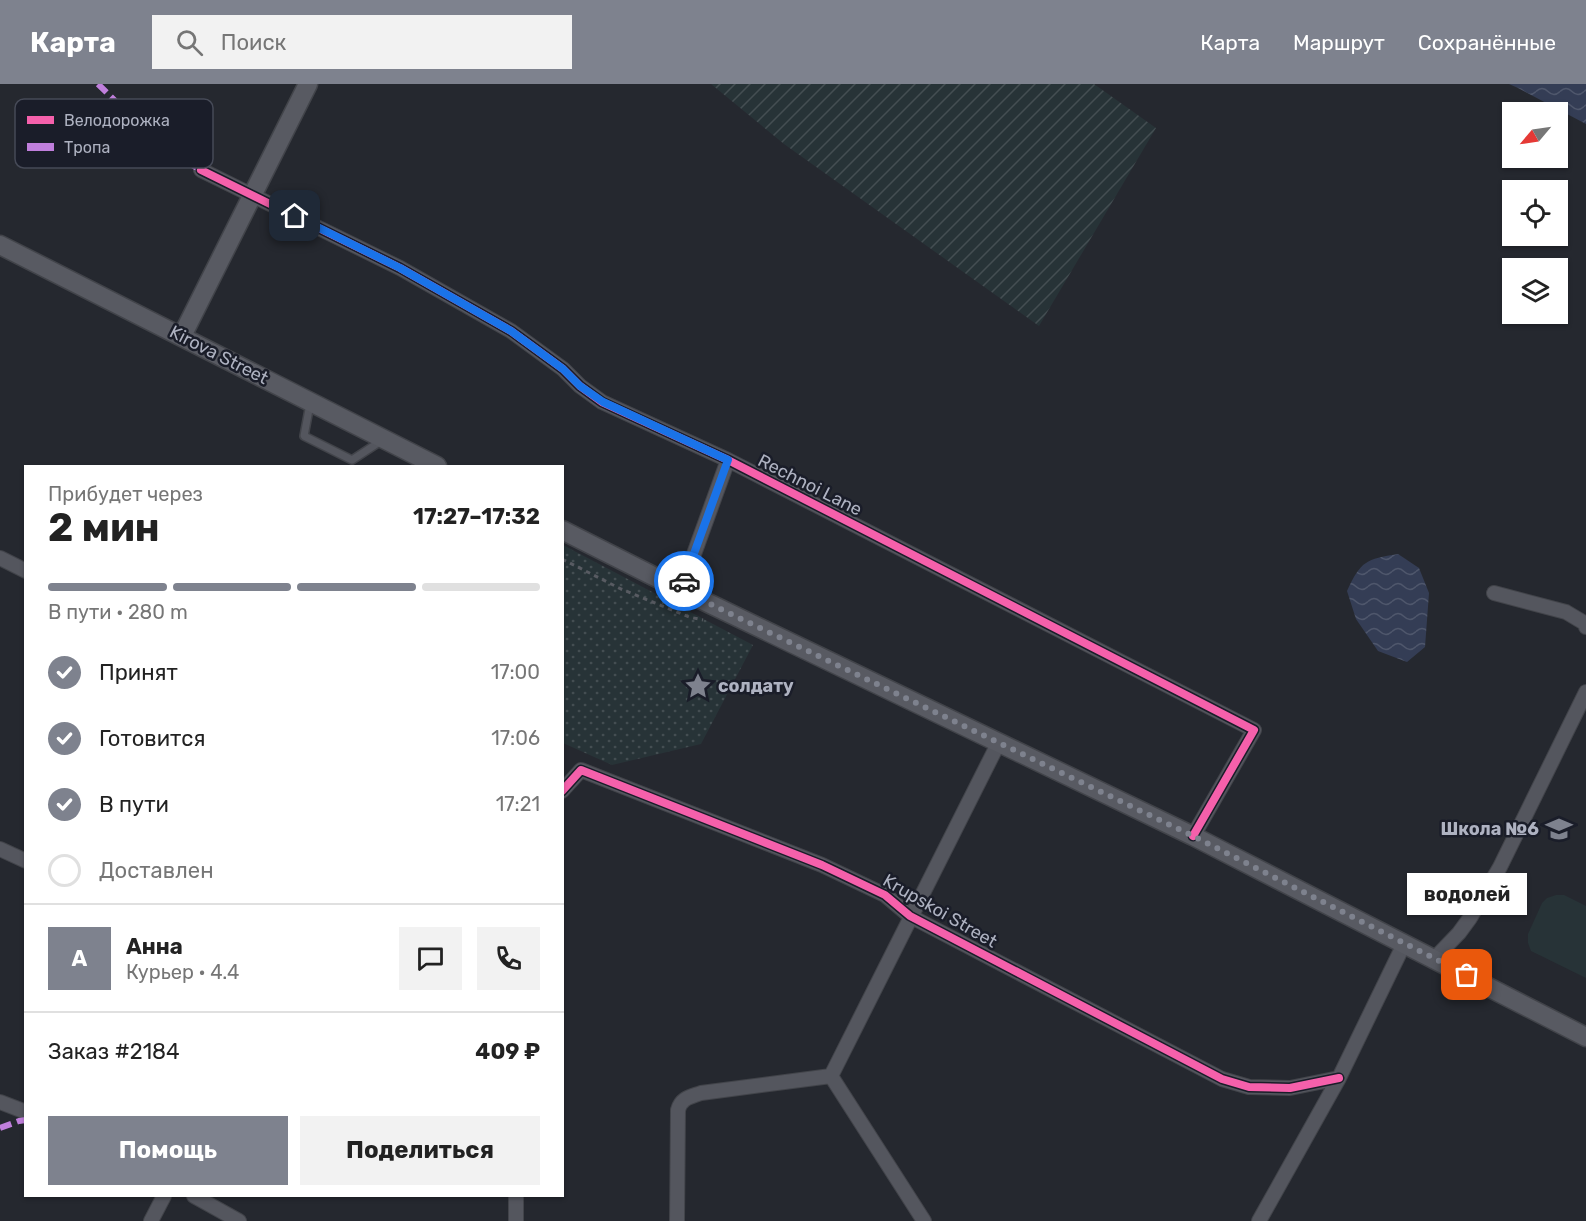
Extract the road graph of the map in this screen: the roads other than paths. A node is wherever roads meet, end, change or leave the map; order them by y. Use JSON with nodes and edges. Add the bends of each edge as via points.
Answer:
{"nodes":[{"id":1,"x":308,"y":84,"type":"edge"},
{"id":2,"x":201,"y":170,"type":"dead end"},
{"id":3,"x":253,"y":195,"type":"junction"},
{"id":4,"x":0,"y":244,"type":"edge"},
{"id":5,"x":182,"y":336,"type":"junction"},
{"id":6,"x":310,"y":403,"type":"junction"},
{"id":7,"x":383,"y":439,"type":"junction"},
{"id":8,"x":728,"y":460,"type":"junction"},
{"id":9,"x":435,"y":465,"type":"edge"},
{"id":10,"x":564,"y":531,"type":"edge"},
{"id":11,"x":0,"y":558,"type":"edge"},
{"id":12,"x":24,"y":570,"type":"edge"},
{"id":13,"x":681,"y":590,"type":"junction"},
{"id":14,"x":1494,"y":593,"type":"dead end"},
{"id":15,"x":1586,"y":627,"type":"edge"},
{"id":16,"x":1586,"y":692,"type":"edge"},
{"id":17,"x":999,"y":742,"type":"junction"},
{"id":18,"x":564,"y":789,"type":"edge"},
{"id":19,"x":1193,"y":836,"type":"junction"},
{"id":20,"x":0,"y":849,"type":"edge"},
{"id":21,"x":24,"y":860,"type":"edge"},
{"id":22,"x":910,"y":916,"type":"junction"},
{"id":23,"x":1404,"y":944,"type":"junction"},
{"id":24,"x":1434,"y":959,"type":"junction"},
{"id":25,"x":1586,"y":1037,"type":"edge"},
{"id":26,"x":831,"y":1076,"type":"junction"},
{"id":27,"x":1339,"y":1078,"type":"junction"},
{"id":28,"x":0,"y":1102,"type":"edge"},
{"id":29,"x":24,"y":1111,"type":"edge"},
{"id":30,"x":163,"y":1197,"type":"edge"},
{"id":31,"x":196,"y":1197,"type":"edge"},
{"id":32,"x":516,"y":1197,"type":"edge"},
{"id":33,"x":151,"y":1221,"type":"edge"},
{"id":34,"x":239,"y":1221,"type":"edge"},
{"id":35,"x":516,"y":1221,"type":"edge"},
{"id":36,"x":677,"y":1221,"type":"edge"},
{"id":37,"x":924,"y":1221,"type":"edge"},
{"id":38,"x":1259,"y":1221,"type":"edge"}],
"edges":[{"from":1,"to":3,"type":"street"},
{"from":2,"to":3,"type":"street","name":"Rechnoi Lane"},
{"from":3,"to":5,"type":"street"},
{"from":3,"to":8,"type":"street","name":"Rechnoi Lane","via":[[400,268],[511,331],[603,402]]},
{"from":4,"to":5,"type":"street","name":"Kirova Street"},
{"from":5,"to":6,"type":"street","name":"Kirova Street"},
{"from":6,"to":7,"type":"street","name":"Kirova Street"},
{"from":6,"to":7,"type":"lane","via":[[304,436],[351,460]]},
{"from":7,"to":9,"type":"street","name":"Kirova Street"},
{"from":8,"to":13,"type":"street"},
{"from":8,"to":19,"type":"street","name":"Rechnoi Lane","via":[[1254,730]]},
{"from":10,"to":13,"type":"street"},
{"from":11,"to":12,"type":"street"},
{"from":13,"to":17,"type":"street"},
{"from":14,"to":15,"type":"street","via":[[1566,612]]},
{"from":16,"to":24,"type":"street","via":[[1500,867],[1470,918]]},
{"from":17,"to":19,"type":"street"},
{"from":17,"to":22,"type":"street"},
{"from":18,"to":22,"type":"street","name":"Krupskoi Street","via":[[581,770],[822,865],[885,895]]},
{"from":19,"to":23,"type":"street"},
{"from":20,"to":21,"type":"street"},
{"from":22,"to":26,"type":"street"},
{"from":22,"to":27,"type":"street","name":"Krupskoi Street","via":[[1222,1079],[1248,1087],[1290,1088]]},
{"from":23,"to":24,"type":"street"},
{"from":23,"to":27,"type":"street"},
{"from":24,"to":25,"type":"street"},
{"from":26,"to":36,"type":"street","via":[[701,1093],[683,1099],[678,1110]]},
{"from":26,"to":37,"type":"street"},
{"from":27,"to":38,"type":"street"},
{"from":28,"to":29,"type":"street"},
{"from":30,"to":33,"type":"street"},
{"from":31,"to":34,"type":"street"},
{"from":32,"to":35,"type":"street"}]}
